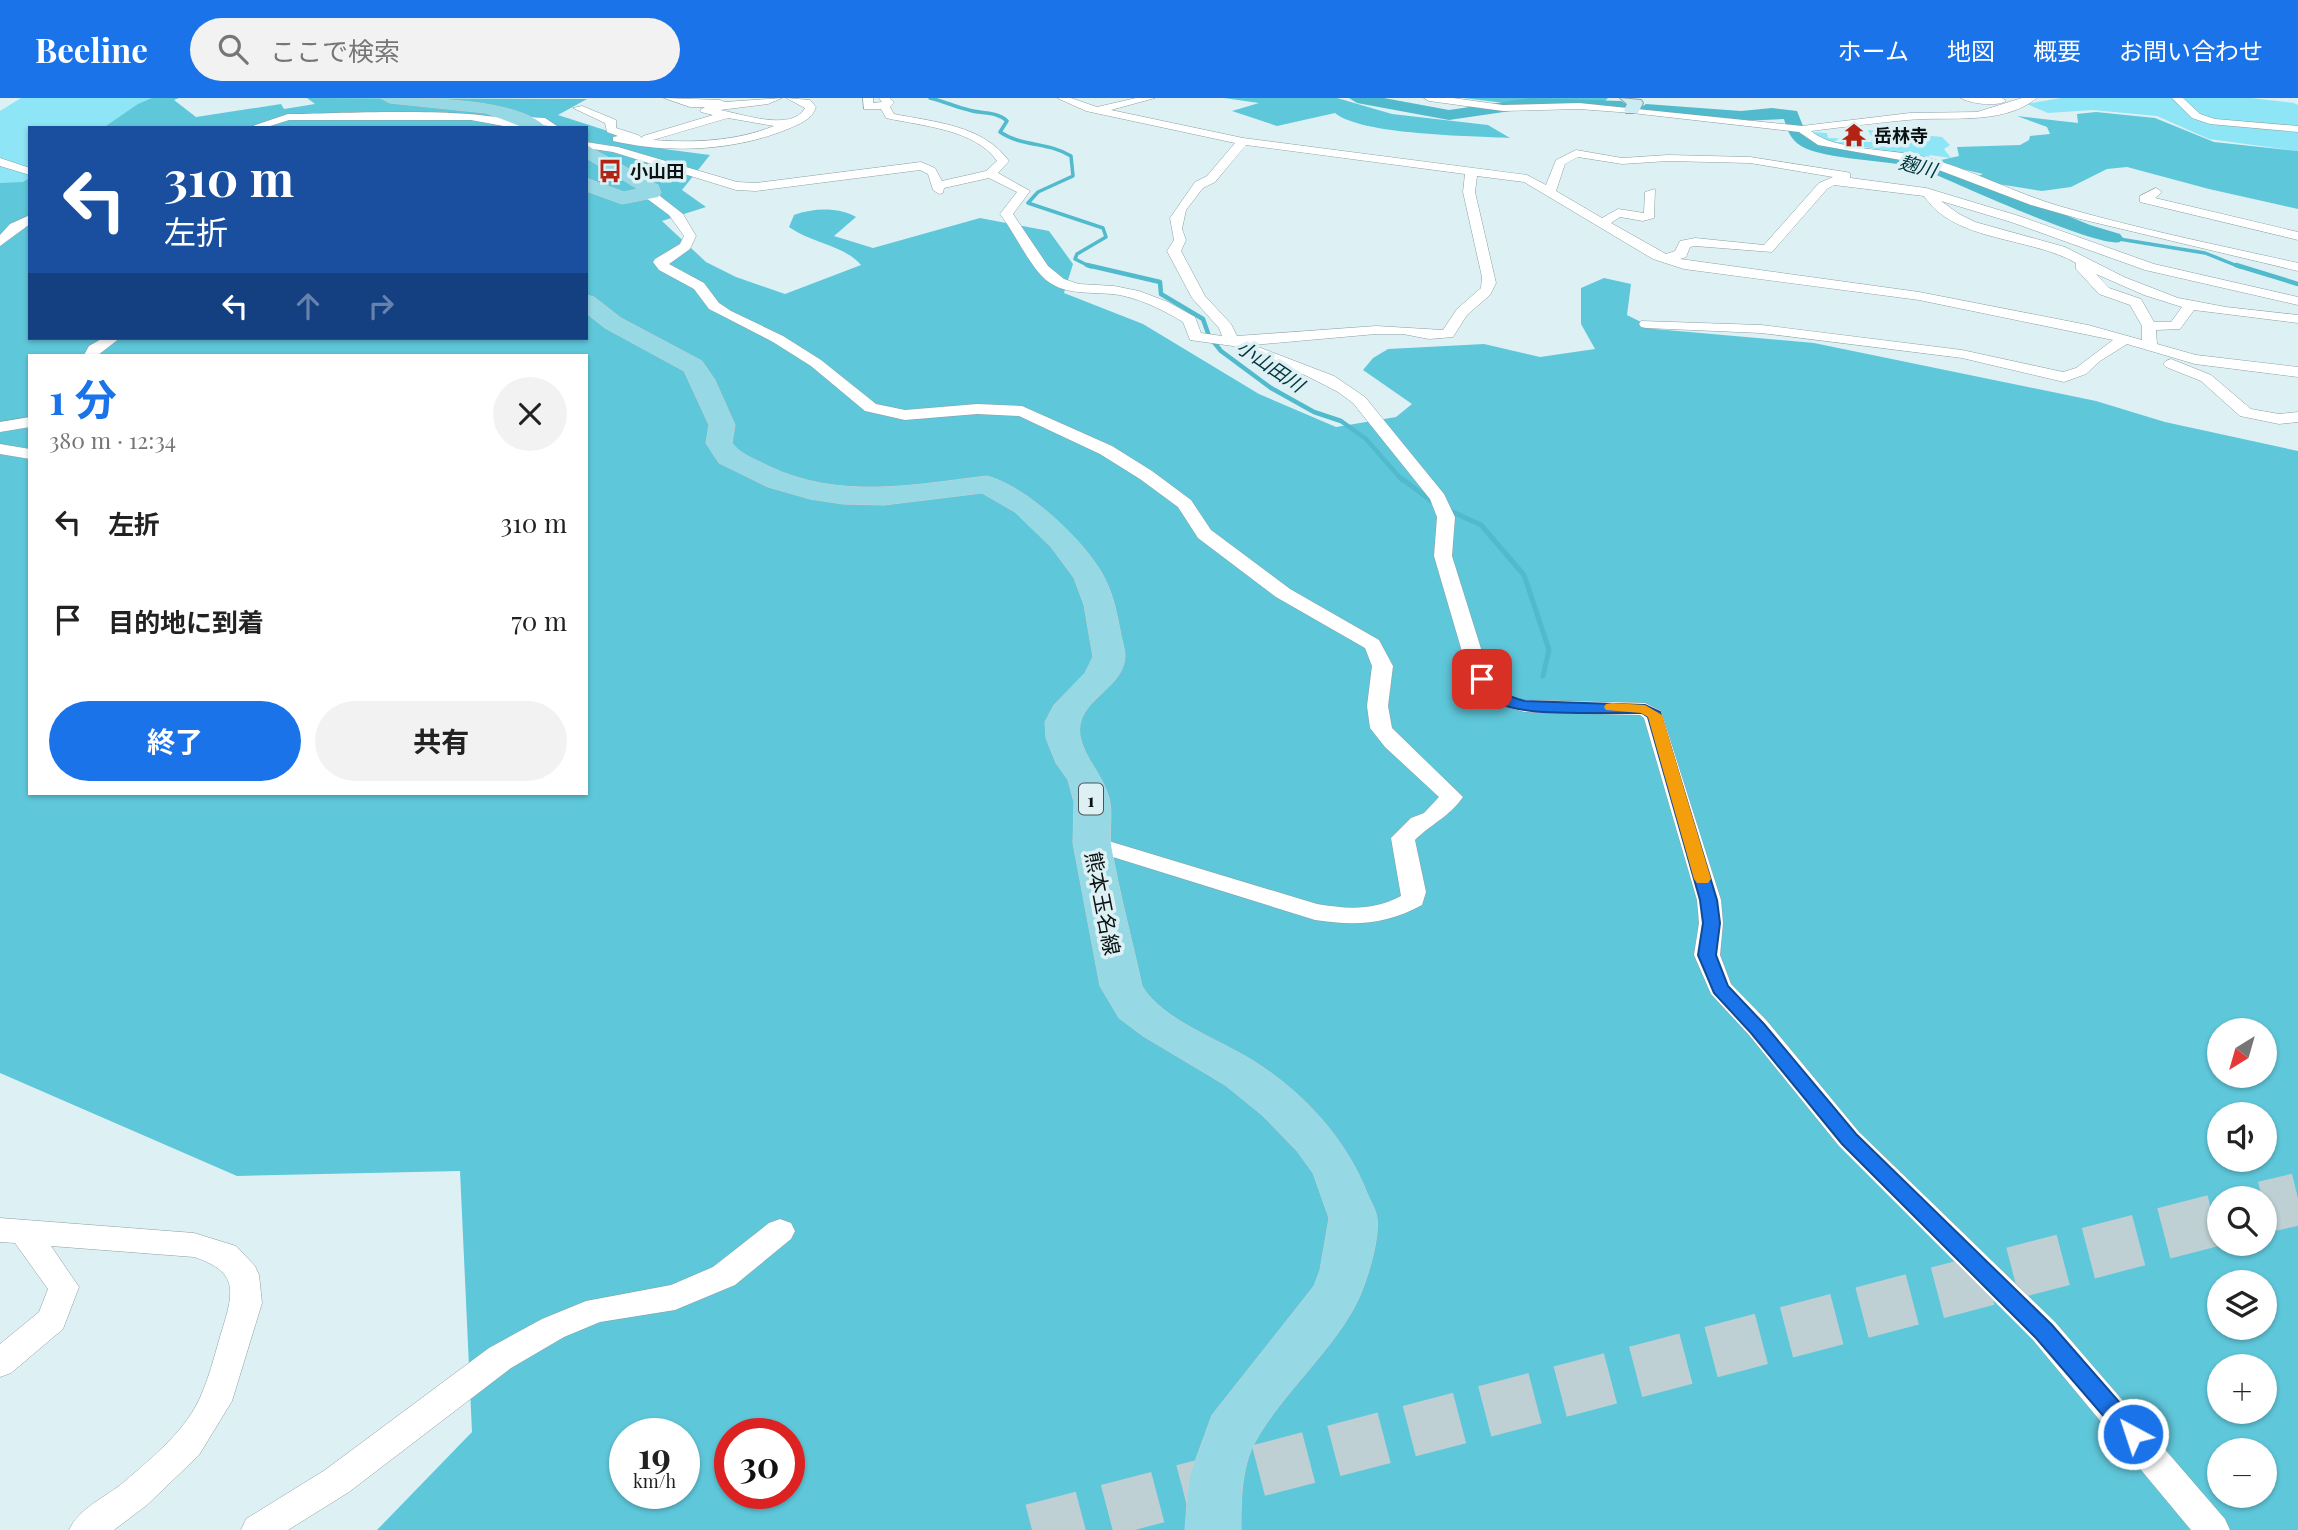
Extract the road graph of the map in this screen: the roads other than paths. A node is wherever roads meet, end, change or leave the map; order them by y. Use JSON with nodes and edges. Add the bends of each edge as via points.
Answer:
{"nodes":[{"id":1,"x":390,"y":98,"type":"edge"},
{"id":2,"x":669,"y":98,"type":"edge"},
{"id":3,"x":740,"y":98,"type":"edge"},
{"id":4,"x":777,"y":98,"type":"edge"},
{"id":5,"x":791,"y":98,"type":"edge"},
{"id":6,"x":868,"y":98,"type":"edge"},
{"id":7,"x":1062,"y":98,"type":"edge"},
{"id":8,"x":1150,"y":98,"type":"edge"},
{"id":9,"x":1429,"y":98,"type":"edge"},
{"id":10,"x":1966,"y":98,"type":"edge"},
{"id":11,"x":2032,"y":98,"type":"edge"},
{"id":12,"x":2177,"y":98,"type":"edge"},
{"id":13,"x":884,"y":102,"type":"edge"},
{"id":14,"x":2018,"y":103,"type":"junction"},
{"id":15,"x":1630,"y":104,"type":"edge"},
{"id":16,"x":1489,"y":107,"type":"joint"},
{"id":17,"x":578,"y":108,"type":"dead end"},
{"id":18,"x":1099,"y":111,"type":"junction"},
{"id":19,"x":291,"y":113,"type":"junction"},
{"id":20,"x":729,"y":114,"type":"junction"},
{"id":21,"x":779,"y":124,"type":"dead end"},
{"id":22,"x":530,"y":125,"type":"edge"},
{"id":23,"x":257,"y":126,"type":"edge"},
{"id":24,"x":281,"y":126,"type":"edge"},
{"id":25,"x":552,"y":126,"type":"edge"},
{"id":26,"x":1797,"y":129,"type":"junction"},
{"id":27,"x":2298,"y":129,"type":"edge"},
{"id":28,"x":588,"y":135,"type":"edge"},
{"id":29,"x":646,"y":141,"type":"junction"},
{"id":30,"x":1243,"y":141,"type":"junction"},
{"id":31,"x":588,"y":145,"type":"edge"},
{"id":32,"x":588,"y":151,"type":"edge"},
{"id":33,"x":0,"y":162,"type":"edge"},
{"id":34,"x":1472,"y":170,"type":"junction"},
{"id":35,"x":28,"y":171,"type":"edge"},
{"id":36,"x":1949,"y":172,"type":"junction"},
{"id":37,"x":990,"y":174,"type":"junction"},
{"id":38,"x":588,"y":185,"type":"edge"},
{"id":39,"x":1904,"y":189,"type":"junction"},
{"id":40,"x":1550,"y":190,"type":"junction"},
{"id":41,"x":1651,"y":192,"type":"dead end"},
{"id":42,"x":1925,"y":192,"type":"junction"},
{"id":43,"x":2156,"y":192,"type":"dead end"},
{"id":44,"x":651,"y":193,"type":"junction"},
{"id":45,"x":28,"y":222,"type":"edge"},
{"id":46,"x":1604,"y":222,"type":"junction"},
{"id":47,"x":2298,"y":236,"type":"edge"},
{"id":48,"x":0,"y":242,"type":"edge"},
{"id":49,"x":1665,"y":258,"type":"junction"},
{"id":50,"x":2075,"y":258,"type":"junction"},
{"id":51,"x":2298,"y":260,"type":"edge"},
{"id":52,"x":2272,"y":261,"type":"junction"},
{"id":53,"x":2150,"y":267,"type":"junction"},
{"id":54,"x":2298,"y":267,"type":"edge"},
{"id":55,"x":2159,"y":296,"type":"junction"},
{"id":56,"x":2298,"y":301,"type":"edge"},
{"id":57,"x":2192,"y":303,"type":"junction"},
{"id":58,"x":588,"y":304,"type":"edge"},
{"id":59,"x":2298,"y":319,"type":"edge"},
{"id":60,"x":1646,"y":324,"type":"dead end"},
{"id":61,"x":2149,"y":326,"type":"junction"},
{"id":62,"x":2125,"y":339,"type":"junction"},
{"id":63,"x":110,"y":340,"type":"edge"},
{"id":64,"x":1230,"y":342,"type":"junction"},
{"id":65,"x":2153,"y":348,"type":"junction"},
{"id":66,"x":91,"y":354,"type":"edge"},
{"id":67,"x":2298,"y":372,"type":"edge"},
{"id":68,"x":2298,"y":417,"type":"edge"},
{"id":69,"x":28,"y":422,"type":"edge"},
{"id":70,"x":0,"y":427,"type":"edge"},
{"id":71,"x":0,"y":449,"type":"edge"},
{"id":72,"x":28,"y":454,"type":"edge"},
{"id":73,"x":1092,"y":843,"type":"junction"},
{"id":74,"x":780,"y":1231,"type":"dead end"},
{"id":75,"x":12,"y":1232,"type":"edge"},
{"id":76,"x":0,"y":1363,"type":"edge"},
{"id":77,"x":86,"y":1530,"type":"edge"},
{"id":78,"x":258,"y":1530,"type":"edge"},
{"id":79,"x":1213,"y":1530,"type":"edge"},
{"id":80,"x":2213,"y":1530,"type":"edge"}],
"edges":[{"from":1,"to":22,"type":"main road","via":[[503,110]]},
{"from":2,"to":3,"type":"street","via":[[702,105]]},
{"from":4,"to":20,"type":"street","via":[[705,110]]},
{"from":5,"to":29,"type":"street","via":[[806,102],[811,107],[809,113],[732,143],[700,146]]},
{"from":6,"to":13,"type":"street","via":[[867,107]]},
{"from":7,"to":18,"type":"street"},
{"from":8,"to":18,"type":"street"},
{"from":9,"to":16,"type":"street"},
{"from":10,"to":14,"type":"street"},
{"from":11,"to":14,"type":"street"},
{"from":12,"to":27,"type":"street","via":[[2187,111],[2214,122]]},
{"from":13,"to":37,"type":"street","via":[[890,116],[960,130],[996,151],[1003,161]]},
{"from":14,"to":26,"type":"street","via":[[1976,115],[1910,116]]},
{"from":15,"to":16,"type":"street"},
{"from":15,"to":26,"type":"street"},
{"from":17,"to":29,"type":"street","via":[[612,122],[611,130]]},
{"from":18,"to":30,"type":"street"},
{"from":19,"to":22,"type":"street","via":[[471,117]]},
{"from":19,"to":23,"type":"street"},
{"from":19,"to":24,"type":"street"},
{"from":20,"to":21,"type":"street"},
{"from":20,"to":29,"type":"street"},
{"from":22,"to":25,"type":"street","via":[[541,120]]},
{"from":26,"to":36,"type":"street","via":[[1826,145],[1899,154]]},
{"from":28,"to":29,"type":"street"},
{"from":30,"to":34,"type":"street"},
{"from":30,"to":64,"type":"street","via":[[1211,179],[1199,185],[1176,218],[1180,240],[1174,251],[1199,298],[1226,327]]},
{"from":31,"to":37,"type":"street","via":[[736,186],[776,186],[921,166],[936,175],[938,188]]},
{"from":32,"to":44,"type":"main road"},
{"from":33,"to":35,"type":"street"},
{"from":34,"to":40,"type":"street","via":[[1527,179]]},
{"from":34,"to":64,"type":"street","via":[[1469,192],[1491,278],[1488,290],[1463,311],[1448,334],[1376,330]]},
{"from":36,"to":42,"type":"street","via":[[1939,185]]},
{"from":36,"to":52,"type":"street","via":[[2051,208]]},
{"from":37,"to":64,"type":"street","via":[[1024,191],[1006,214],[1051,277],[1066,285],[1161,302],[1189,320],[1195,337]]},
{"from":38,"to":44,"type":"main road","via":[[622,198]]},
{"from":39,"to":40,"type":"street","via":[[1750,160],[1622,161],[1576,152],[1560,162]]},
{"from":39,"to":42,"type":"street"},
{"from":39,"to":49,"type":"street","via":[[1832,181],[1767,249],[1695,242],[1685,244],[1681,254]]},
{"from":40,"to":46,"type":"street"},
{"from":41,"to":46,"type":"street","via":[[1650,215],[1618,214]]},
{"from":42,"to":50,"type":"street","via":[[1946,214]]},
{"from":42,"to":53,"type":"street"},
{"from":43,"to":47,"type":"street","via":[[2144,199]]},
{"from":44,"to":73,"type":"street","via":[[648,195],[685,222],[690,236],[685,246],[660,262],[664,267],[699,286],[726,314],[816,363],[871,408],[905,415],[1022,411],[1051,423],[1146,475],[1185,504],[1204,534],[1273,586],[1372,644],[1385,670],[1377,710],[1382,729],[1452,797],[1403,838],[1415,887],[1413,900],[1376,916],[1315,912]]},
{"from":45,"to":48,"type":"street"},
{"from":46,"to":49,"type":"street"},
{"from":49,"to":62,"type":"street","via":[[1689,266],[1919,296]]},
{"from":50,"to":55,"type":"street"},
{"from":50,"to":61,"type":"street","via":[[2104,291],[2136,302]]},
{"from":51,"to":52,"type":"street"},
{"from":52,"to":54,"type":"street"},
{"from":53,"to":55,"type":"street"},
{"from":53,"to":56,"type":"street"},
{"from":55,"to":57,"type":"street"},
{"from":57,"to":59,"type":"street"},
{"from":57,"to":61,"type":"street","via":[[2175,326]]},
{"from":58,"to":73,"type":"main road","name":"熊本玉名線","number":"1","via":[[613,323],[693,366],[704,380],[722,425],[719,443],[729,457],[746,467],[810,491],[843,496],[884,497],[986,484],[1025,506],[1061,541],[1089,577],[1100,605],[1109,657],[1100,677],[1071,705],[1062,722],[1063,738],[1086,779],[1092,802]]},
{"from":60,"to":62,"type":"street","via":[[1761,329],[1962,354],[2064,377],[2081,371]]},
{"from":61,"to":65,"type":"street"},
{"from":62,"to":65,"type":"street"},
{"from":63,"to":66,"type":"street"},
{"from":64,"to":80,"type":"street","via":[[1329,377],[1344,387],[1438,498],[1446,517],[1443,556],[1487,689],[1525,706],[1645,709],[1654,715],[1709,900],[1712,923],[1707,955],[1720,988],[1849,1139],[2044,1331]]},
{"from":65,"to":67,"type":"street","via":[[2195,359]]},
{"from":65,"to":68,"type":"street","via":[[2157,358],[2206,378],[2246,413]]},
{"from":69,"to":70,"type":"street"},
{"from":71,"to":72,"type":"street"},
{"from":73,"to":79,"type":"main road","name":"熊本玉名線","number":"1","via":[[1121,986],[1134,1008],[1241,1074],[1278,1103],[1334,1167],[1353,1218],[1345,1270],[1334,1297],[1231,1432],[1216,1478]]},
{"from":74,"to":78,"type":"street","via":[[724,1276],[675,1297],[597,1310],[500,1357],[337,1481]]},
{"from":75,"to":76,"type":"street","via":[[64,1287],[52,1320]]},
{"from":75,"to":77,"type":"street","via":[[194,1245],[225,1255],[244,1275],[246,1303],[216,1401],[187,1445],[135,1494]]}]}
